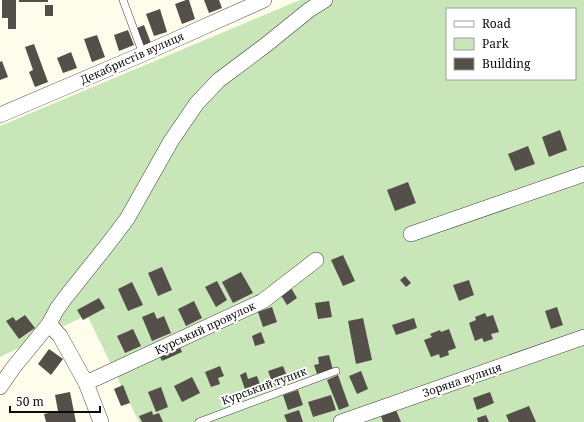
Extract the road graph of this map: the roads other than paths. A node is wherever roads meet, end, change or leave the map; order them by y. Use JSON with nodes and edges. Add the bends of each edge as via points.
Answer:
{"nodes":[{"id":1,"x":123,"y":0,"type":"edge"},
{"id":2,"x":264,"y":0,"type":"edge"},
{"id":3,"x":326,"y":0,"type":"edge"},
{"id":4,"x":143,"y":54,"type":"junction"},
{"id":5,"x":0,"y":115,"type":"edge"},
{"id":6,"x":584,"y":174,"type":"edge"},
{"id":7,"x":411,"y":234,"type":"dead end"},
{"id":8,"x":316,"y":260,"type":"dead end"},
{"id":9,"x":49,"y":324,"type":"junction"},
{"id":10,"x":584,"y":337,"type":"edge"},
{"id":11,"x":336,"y":371,"type":"dead end"},
{"id":12,"x":86,"y":383,"type":"junction"},
{"id":13,"x":0,"y":387,"type":"edge"},
{"id":14,"x":101,"y":422,"type":"edge"},
{"id":15,"x":199,"y":422,"type":"edge"},
{"id":16,"x":341,"y":422,"type":"edge"}],
"edges":[{"from":1,"to":4,"type":"lane"},
{"from":2,"to":4,"type":"street","name":"Декабристів вулиця"},
{"from":3,"to":9,"type":"street","via":[[289,24],[219,80],[197,103],[171,141],[127,219],[65,298]]},
{"from":4,"to":5,"type":"street","name":"Декабристів вулиця"},
{"from":6,"to":7,"type":"street"},
{"from":8,"to":12,"type":"street","name":"Курський провулок","via":[[263,301]]},
{"from":9,"to":12,"type":"street","via":[[60,336]]},
{"from":9,"to":13,"type":"street"},
{"from":10,"to":16,"type":"street","name":"Зоряна вулиця"},
{"from":11,"to":15,"type":"lane","name":"Курський тупик"},
{"from":12,"to":14,"type":"street"}]}
